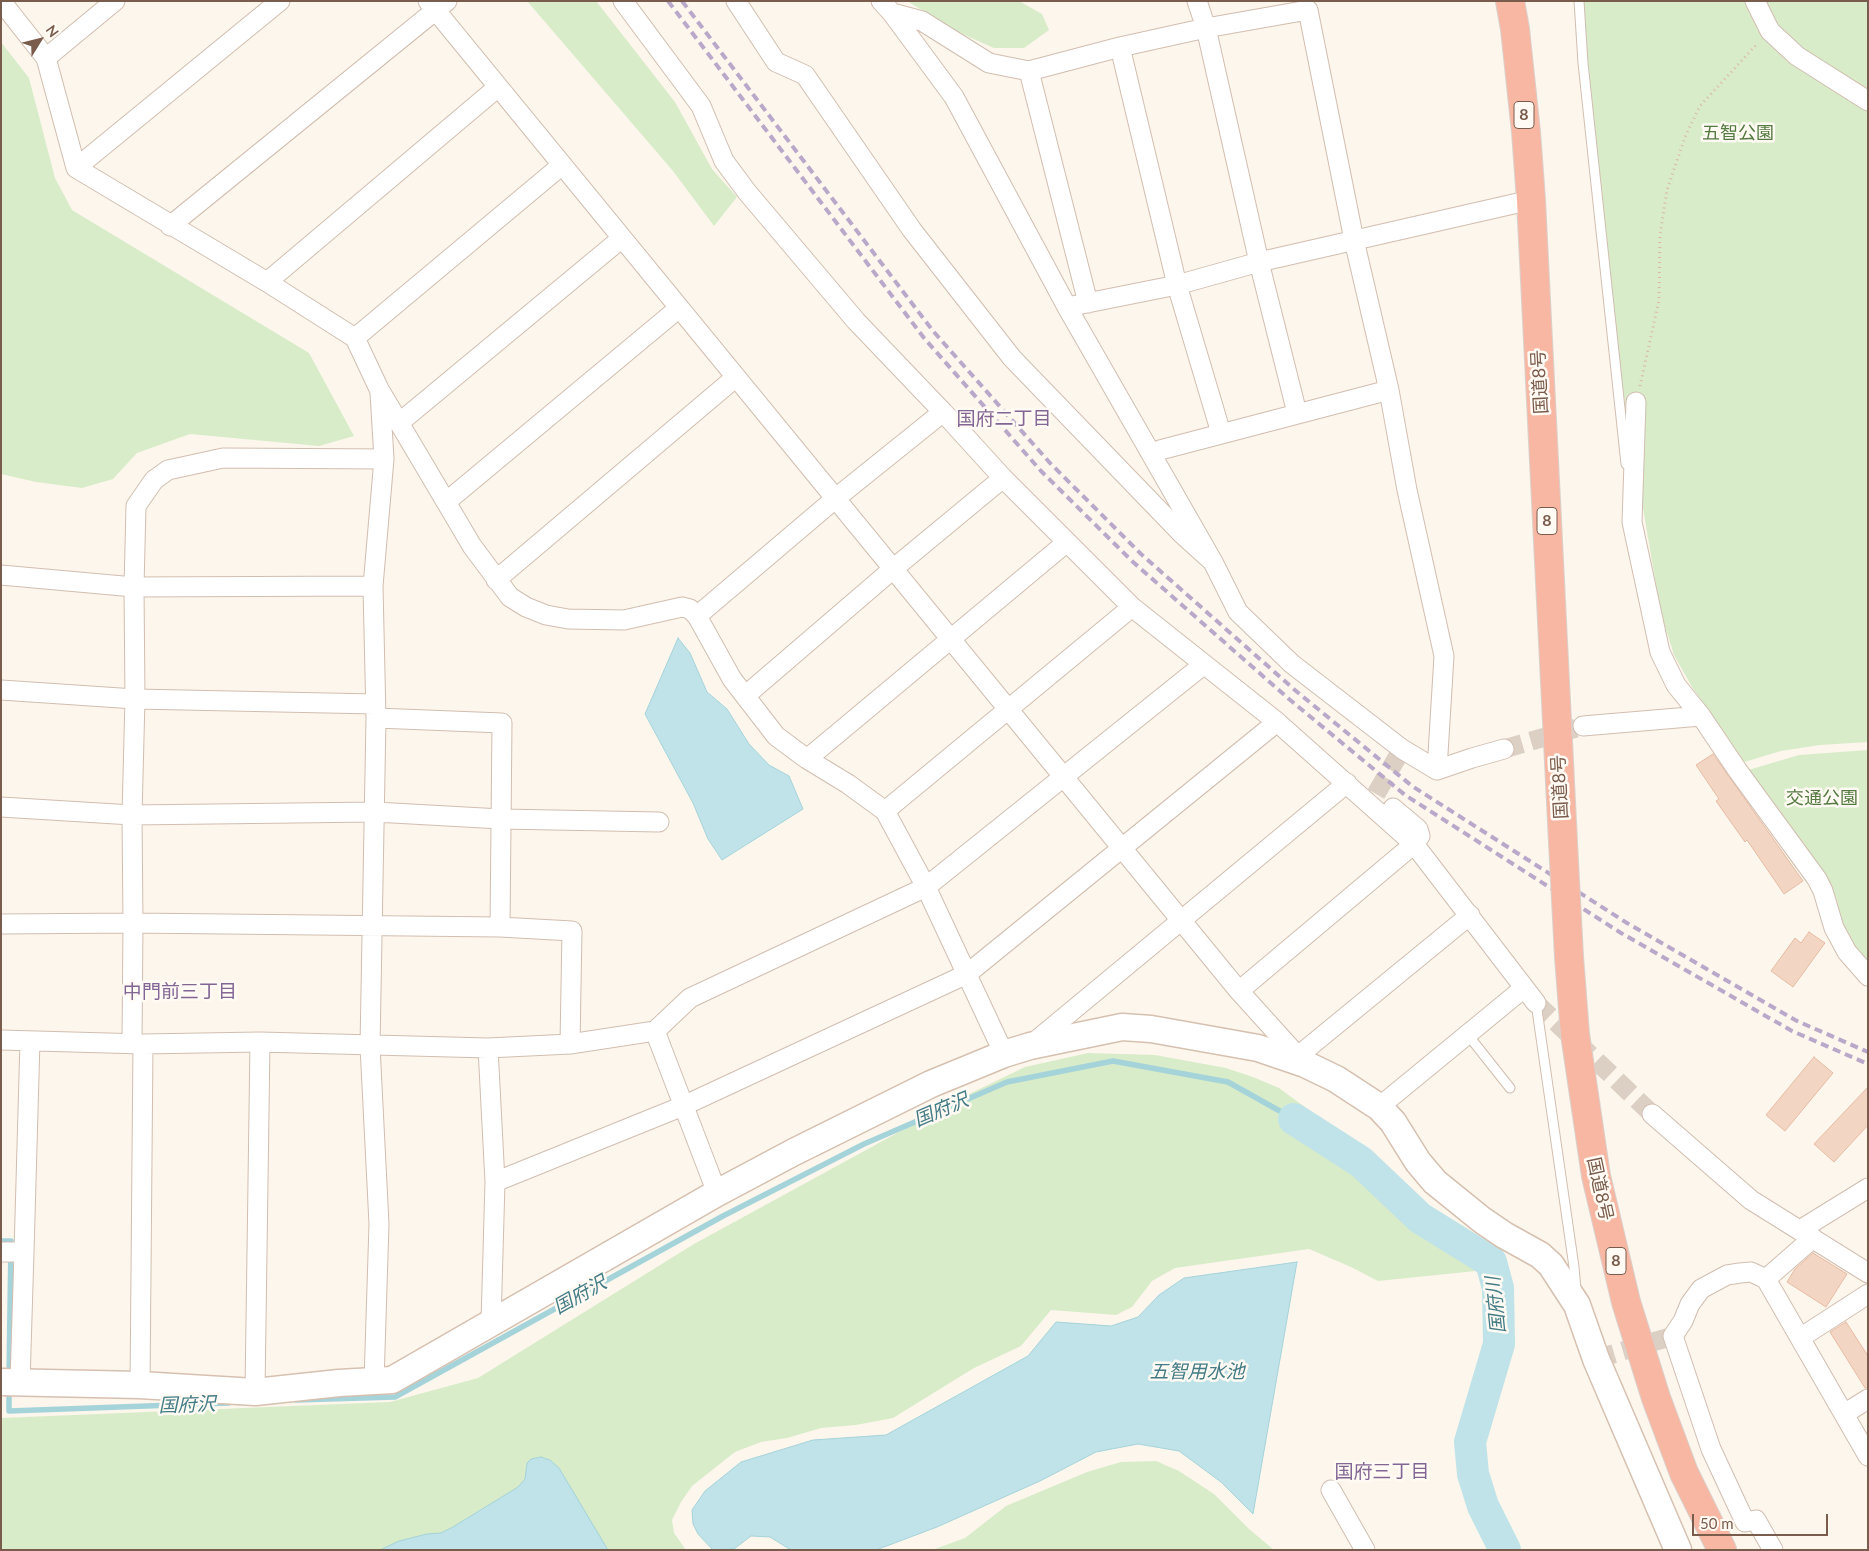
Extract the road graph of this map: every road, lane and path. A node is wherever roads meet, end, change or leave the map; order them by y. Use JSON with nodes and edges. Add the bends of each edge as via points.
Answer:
{"nodes":[{"id":1,"x":1,"y":1,"type":"edge"},
{"id":2,"x":114,"y":1,"type":"edge"},
{"id":3,"x":280,"y":1,"type":"edge"},
{"id":4,"x":623,"y":1,"type":"edge"},
{"id":5,"x":736,"y":1,"type":"edge"},
{"id":6,"x":1198,"y":1,"type":"edge"},
{"id":7,"x":1510,"y":1,"type":"edge"},
{"id":8,"x":1579,"y":1,"type":"edge"},
{"id":9,"x":1755,"y":1,"type":"edge"},
{"id":10,"x":436,"y":4,"type":"edge"},
{"id":11,"x":886,"y":7,"type":"edge"},
{"id":12,"x":1206,"y":28,"type":"junction"},
{"id":13,"x":1770,"y":31,"type":"junction"},
{"id":14,"x":1120,"y":47,"type":"junction"},
{"id":15,"x":46,"y":58,"type":"junction"},
{"id":16,"x":1029,"y":71,"type":"junction"},
{"id":17,"x":498,"y":87,"type":"junction"},
{"id":18,"x":1868,"y":100,"type":"edge"},
{"id":19,"x":562,"y":165,"type":"junction"},
{"id":20,"x":76,"y":168,"type":"junction"},
{"id":21,"x":1531,"y":200,"type":"junction"},
{"id":22,"x":170,"y":226,"type":"junction"},
{"id":23,"x":622,"y":238,"type":"junction"},
{"id":24,"x":1354,"y":240,"type":"junction"},
{"id":25,"x":1259,"y":262,"type":"junction"},
{"id":26,"x":267,"y":282,"type":"junction"},
{"id":27,"x":1177,"y":284,"type":"junction"},
{"id":28,"x":1088,"y":303,"type":"junction"},
{"id":29,"x":1067,"y":307,"type":"junction"},
{"id":30,"x":679,"y":308,"type":"junction"},
{"id":31,"x":355,"y":338,"type":"junction"},
{"id":32,"x":736,"y":377,"type":"junction"},
{"id":33,"x":380,"y":389,"type":"junction"},
{"id":34,"x":1389,"y":390,"type":"junction"},
{"id":35,"x":1636,"y":402,"type":"joint"},
{"id":36,"x":943,"y":412,"type":"junction"},
{"id":37,"x":1297,"y":413,"type":"junction"},
{"id":38,"x":399,"y":424,"type":"junction"},
{"id":39,"x":1221,"y":433,"type":"junction"},
{"id":40,"x":1160,"y":450,"type":"dead end"},
{"id":41,"x":384,"y":459,"type":"junction"},
{"id":42,"x":1003,"y":478,"type":"junction"},
{"id":43,"x":836,"y":498,"type":"junction"},
{"id":44,"x":446,"y":502,"type":"junction"},
{"id":45,"x":1632,"y":522,"type":"junction"},
{"id":46,"x":1067,"y":542,"type":"junction"},
{"id":47,"x":1213,"y":562,"type":"junction"},
{"id":48,"x":893,"y":569,"type":"junction"},
{"id":49,"x":1,"y":575,"type":"edge"},
{"id":50,"x":496,"y":580,"type":"junction"},
{"id":51,"x":134,"y":586,"type":"junction"},
{"id":52,"x":373,"y":586,"type":"junction"},
{"id":53,"x":1132,"y":607,"type":"junction"},
{"id":54,"x":697,"y":616,"type":"junction"},
{"id":55,"x":951,"y":639,"type":"junction"},
{"id":56,"x":1203,"y":665,"type":"junction"},
{"id":57,"x":1,"y":690,"type":"edge"},
{"id":58,"x":745,"y":696,"type":"junction"},
{"id":59,"x":135,"y":699,"type":"junction"},
{"id":60,"x":1008,"y":709,"type":"junction"},
{"id":61,"x":375,"y":711,"type":"junction"},
{"id":62,"x":1701,"y":716,"type":"junction"},
{"id":63,"x":1277,"y":722,"type":"junction"},
{"id":64,"x":1582,"y":726,"type":"tunnel mouth"},
{"id":65,"x":1504,"y":749,"type":"tunnel mouth"},
{"id":66,"x":806,"y":760,"type":"junction"},
{"id":67,"x":1437,"y":770,"type":"junction"},
{"id":68,"x":1064,"y":777,"type":"junction"},
{"id":69,"x":1347,"y":783,"type":"junction"},
{"id":70,"x":1376,"y":794,"type":"dead end"},
{"id":71,"x":1,"y":807,"type":"edge"},
{"id":72,"x":885,"y":811,"type":"junction"},
{"id":73,"x":375,"y":812,"type":"junction"},
{"id":74,"x":132,"y":815,"type":"junction"},
{"id":75,"x":501,"y":819,"type":"junction"},
{"id":76,"x":659,"y":822,"type":"dead end"},
{"id":77,"x":1414,"y":844,"type":"junction"},
{"id":78,"x":1122,"y":848,"type":"junction"},
{"id":79,"x":926,"y":887,"type":"junction"},
{"id":80,"x":1470,"y":915,"type":"junction"},
{"id":81,"x":1180,"y":920,"type":"junction"},
{"id":82,"x":133,"y":923,"type":"junction"},
{"id":83,"x":1,"y":924,"type":"edge"},
{"id":84,"x":372,"y":927,"type":"junction"},
{"id":85,"x":500,"y":927,"type":"junction"},
{"id":86,"x":967,"y":974,"type":"junction"},
{"id":87,"x":1868,"y":976,"type":"edge"},
{"id":88,"x":1524,"y":988,"type":"junction"},
{"id":89,"x":1239,"y":990,"type":"junction"},
{"id":90,"x":1536,"y":1003,"type":"joint"},
{"id":91,"x":655,"y":1031,"type":"junction"},
{"id":92,"x":1468,"y":1035,"type":"junction"},
{"id":93,"x":1,"y":1040,"type":"edge"},
{"id":94,"x":30,"y":1041,"type":"junction"},
{"id":95,"x":260,"y":1042,"type":"junction"},
{"id":96,"x":138,"y":1044,"type":"junction"},
{"id":97,"x":570,"y":1044,"type":"junction"},
{"id":98,"x":370,"y":1046,"type":"junction"},
{"id":99,"x":1030,"y":1046,"type":"junction"},
{"id":100,"x":488,"y":1048,"type":"junction"},
{"id":101,"x":1004,"y":1054,"type":"junction"},
{"id":102,"x":1301,"y":1060,"type":"junction"},
{"id":103,"x":1510,"y":1088,"type":"dead end"},
{"id":104,"x":683,"y":1106,"type":"junction"},
{"id":105,"x":1379,"y":1107,"type":"junction"},
{"id":106,"x":1652,"y":1114,"type":"tunnel mouth"},
{"id":107,"x":495,"y":1182,"type":"junction"},
{"id":108,"x":1868,"y":1188,"type":"edge"},
{"id":109,"x":717,"y":1194,"type":"junction"},
{"id":110,"x":1806,"y":1234,"type":"junction"},
{"id":111,"x":1,"y":1252,"type":"edge"},
{"id":112,"x":24,"y":1252,"type":"junction"},
{"id":113,"x":1868,"y":1273,"type":"edge"},
{"id":114,"x":1766,"y":1279,"type":"junction"},
{"id":115,"x":1868,"y":1294,"type":"edge"},
{"id":116,"x":1577,"y":1305,"type":"junction"},
{"id":117,"x":491,"y":1323,"type":"junction"},
{"id":118,"x":1800,"y":1338,"type":"junction"},
{"id":119,"x":374,"y":1382,"type":"junction"},
{"id":120,"x":11,"y":1383,"type":"edge"},
{"id":121,"x":140,"y":1384,"type":"junction"},
{"id":122,"x":255,"y":1392,"type":"junction"},
{"id":123,"x":1868,"y":1399,"type":"edge"},
{"id":124,"x":1844,"y":1414,"type":"junction"},
{"id":125,"x":1868,"y":1456,"type":"edge"},
{"id":126,"x":1331,"y":1490,"type":"dead end"},
{"id":127,"x":1365,"y":1550,"type":"edge"},
{"id":128,"x":1678,"y":1550,"type":"edge"},
{"id":129,"x":1722,"y":1550,"type":"edge"},
{"id":130,"x":1773,"y":1550,"type":"edge"}],
"edges":[{"from":1,"to":15,"type":"street"},
{"from":2,"to":15,"type":"street"},
{"from":3,"to":20,"type":"street"},
{"from":4,"to":36,"type":"street","via":[[701,106],[724,161],[747,192],[856,321]]},
{"from":5,"to":47,"type":"street","via":[[776,62],[806,75],[912,230],[1012,358]]},
{"from":6,"to":12,"type":"street"},
{"from":7,"to":21,"type":"highway","name":"国道8号","number":"8"},
{"from":8,"to":45,"type":"lane"},
{"from":9,"to":13,"type":"street"},
{"from":10,"to":17,"type":"street"},
{"from":10,"to":22,"type":"street"},
{"from":11,"to":16,"type":"street","via":[[922,21],[989,63]]},
{"from":11,"to":29,"type":"street","via":[[954,97]]},
{"from":12,"to":14,"type":"street"},
{"from":12,"to":24,"type":"street","via":[[1308,10]]},
{"from":12,"to":25,"type":"street"},
{"from":13,"to":18,"type":"street","via":[[1797,56]]},
{"from":13,"to":35,"type":"path","via":[[1700,106],[1685,136],[1666,190],[1660,234],[1659,300]]},
{"from":14,"to":16,"type":"street"},
{"from":14,"to":27,"type":"street"},
{"from":15,"to":20,"type":"street"},
{"from":16,"to":28,"type":"street"},
{"from":17,"to":19,"type":"street"},
{"from":17,"to":26,"type":"street"},
{"from":19,"to":23,"type":"street"},
{"from":19,"to":31,"type":"street"},
{"from":20,"to":22,"type":"street"},
{"from":21,"to":24,"type":"street"},
{"from":21,"to":129,"type":"highway","name":"国道8号","number":"8","bridge":true,"via":[[1575,1034],[1596,1176],[1626,1302],[1684,1473]]},
{"from":22,"to":26,"type":"street"},
{"from":23,"to":30,"type":"street"},
{"from":23,"to":38,"type":"street"},
{"from":24,"to":25,"type":"street"},
{"from":24,"to":34,"type":"street"},
{"from":25,"to":27,"type":"street"},
{"from":25,"to":37,"type":"street"},
{"from":26,"to":31,"type":"street"},
{"from":27,"to":28,"type":"street"},
{"from":27,"to":39,"type":"street"},
{"from":28,"to":29,"type":"street"},
{"from":29,"to":47,"type":"street"},
{"from":30,"to":32,"type":"street"},
{"from":30,"to":44,"type":"street"},
{"from":31,"to":33,"type":"street"},
{"from":32,"to":43,"type":"street"},
{"from":32,"to":50,"type":"street"},
{"from":33,"to":38,"type":"street"},
{"from":33,"to":41,"type":"street"},
{"from":34,"to":37,"type":"street"},
{"from":34,"to":67,"type":"street","via":[[1407,490],[1444,656]]},
{"from":35,"to":45,"type":"street"},
{"from":36,"to":42,"type":"street"},
{"from":36,"to":43,"type":"street"},
{"from":37,"to":39,"type":"street"},
{"from":38,"to":44,"type":"street"},
{"from":39,"to":40,"type":"street"},
{"from":41,"to":51,"type":"street","via":[[223,458],[168,470],[154,480],[136,506]]},
{"from":41,"to":52,"type":"street"},
{"from":42,"to":46,"type":"street"},
{"from":42,"to":48,"type":"street"},
{"from":43,"to":48,"type":"street"},
{"from":43,"to":54,"type":"street"},
{"from":44,"to":50,"type":"street"},
{"from":45,"to":62,"type":"street","via":[[1660,652],[1676,684]]},
{"from":46,"to":53,"type":"street"},
{"from":46,"to":55,"type":"street"},
{"from":47,"to":67,"type":"street","via":[[1238,612],[1292,664],[1402,749]]},
{"from":48,"to":55,"type":"street"},
{"from":48,"to":58,"type":"street"},
{"from":49,"to":51,"type":"street"},
{"from":50,"to":54,"type":"street","via":[[510,597],[526,608],[568,619],[624,620],[682,607]]},
{"from":51,"to":52,"type":"street"},
{"from":51,"to":59,"type":"street"},
{"from":52,"to":61,"type":"street"},
{"from":53,"to":56,"type":"street"},
{"from":53,"to":60,"type":"street"},
{"from":54,"to":58,"type":"street"},
{"from":55,"to":60,"type":"street"},
{"from":55,"to":66,"type":"street"},
{"from":56,"to":63,"type":"street"},
{"from":56,"to":68,"type":"street"},
{"from":57,"to":59,"type":"street"},
{"from":58,"to":66,"type":"street","via":[[776,736]]},
{"from":59,"to":61,"type":"street"},
{"from":59,"to":74,"type":"street"},
{"from":60,"to":68,"type":"street"},
{"from":60,"to":72,"type":"street"},
{"from":61,"to":73,"type":"street"},
{"from":61,"to":75,"type":"street","via":[[502,723]]},
{"from":62,"to":64,"type":"street"},
{"from":62,"to":87,"type":"street","via":[[1817,879],[1834,928],[1847,952]]},
{"from":63,"to":69,"type":"street"},
{"from":63,"to":78,"type":"street"},
{"from":65,"to":67,"type":"street"},
{"from":66,"to":72,"type":"street","via":[[848,784]]},
{"from":68,"to":78,"type":"street"},
{"from":68,"to":79,"type":"street"},
{"from":69,"to":77,"type":"street"},
{"from":69,"to":81,"type":"street"},
{"from":70,"to":77,"type":"street","via":[[1418,829],[1420,836]]},
{"from":71,"to":74,"type":"street"},
{"from":72,"to":79,"type":"street"},
{"from":73,"to":74,"type":"street"},
{"from":73,"to":75,"type":"street"},
{"from":73,"to":84,"type":"street"},
{"from":74,"to":82,"type":"street"},
{"from":75,"to":76,"type":"street"},
{"from":75,"to":85,"type":"street"},
{"from":77,"to":80,"type":"street"},
{"from":77,"to":89,"type":"street"},
{"from":78,"to":81,"type":"street"},
{"from":78,"to":86,"type":"street"},
{"from":79,"to":86,"type":"street"},
{"from":79,"to":91,"type":"street","via":[[690,998]]},
{"from":80,"to":88,"type":"street"},
{"from":80,"to":102,"type":"street"},
{"from":81,"to":89,"type":"street"},
{"from":81,"to":99,"type":"street"},
{"from":82,"to":83,"type":"street"},
{"from":82,"to":84,"type":"street"},
{"from":82,"to":96,"type":"street"},
{"from":84,"to":85,"type":"street"},
{"from":84,"to":98,"type":"street"},
{"from":85,"to":97,"type":"street","via":[[572,931]]},
{"from":86,"to":101,"type":"street"},
{"from":86,"to":104,"type":"street"},
{"from":88,"to":90,"type":"street"},
{"from":88,"to":92,"type":"street"},
{"from":89,"to":102,"type":"street"},
{"from":90,"to":116,"type":"lane"},
{"from":91,"to":97,"type":"street"},
{"from":91,"to":104,"type":"street"},
{"from":92,"to":103,"type":"lane"},
{"from":92,"to":105,"type":"street"},
{"from":93,"to":94,"type":"street"},
{"from":94,"to":96,"type":"street"},
{"from":94,"to":112,"type":"street"},
{"from":95,"to":96,"type":"street"},
{"from":95,"to":98,"type":"street"},
{"from":95,"to":122,"type":"street"},
{"from":96,"to":121,"type":"street"},
{"from":97,"to":100,"type":"street"},
{"from":98,"to":100,"type":"street"},
{"from":98,"to":119,"type":"street","via":[[379,1224]]},
{"from":99,"to":101,"type":"street"},
{"from":99,"to":102,"type":"street","via":[[1122,1027],[1258,1048]]},
{"from":100,"to":107,"type":"street"},
{"from":101,"to":109,"type":"street","via":[[930,1084]]},
{"from":102,"to":105,"type":"street"},
{"from":104,"to":107,"type":"street"},
{"from":104,"to":109,"type":"street"},
{"from":105,"to":116,"type":"street","via":[[1435,1182],[1482,1220],[1540,1255],[1558,1274]]},
{"from":106,"to":110,"type":"street","via":[[1751,1200]]},
{"from":107,"to":117,"type":"street"},
{"from":108,"to":110,"type":"street"},
{"from":109,"to":117,"type":"street"},
{"from":110,"to":113,"type":"street"},
{"from":110,"to":114,"type":"street"},
{"from":111,"to":112,"type":"street"},
{"from":112,"to":120,"type":"street"},
{"from":114,"to":118,"type":"street"},
{"from":114,"to":130,"type":"street","via":[[1751,1272],[1727,1275],[1702,1289],[1673,1336],[1711,1449],[1745,1522],[1756,1520]]},
{"from":115,"to":118,"type":"street"},
{"from":116,"to":128,"type":"street","via":[[1596,1359]]},
{"from":117,"to":119,"type":"street","via":[[392,1380]]},
{"from":118,"to":124,"type":"street"},
{"from":119,"to":122,"type":"street"},
{"from":120,"to":121,"type":"street"},
{"from":121,"to":122,"type":"street"},
{"from":123,"to":124,"type":"street"},
{"from":124,"to":125,"type":"street"},
{"from":126,"to":127,"type":"street"}]}
